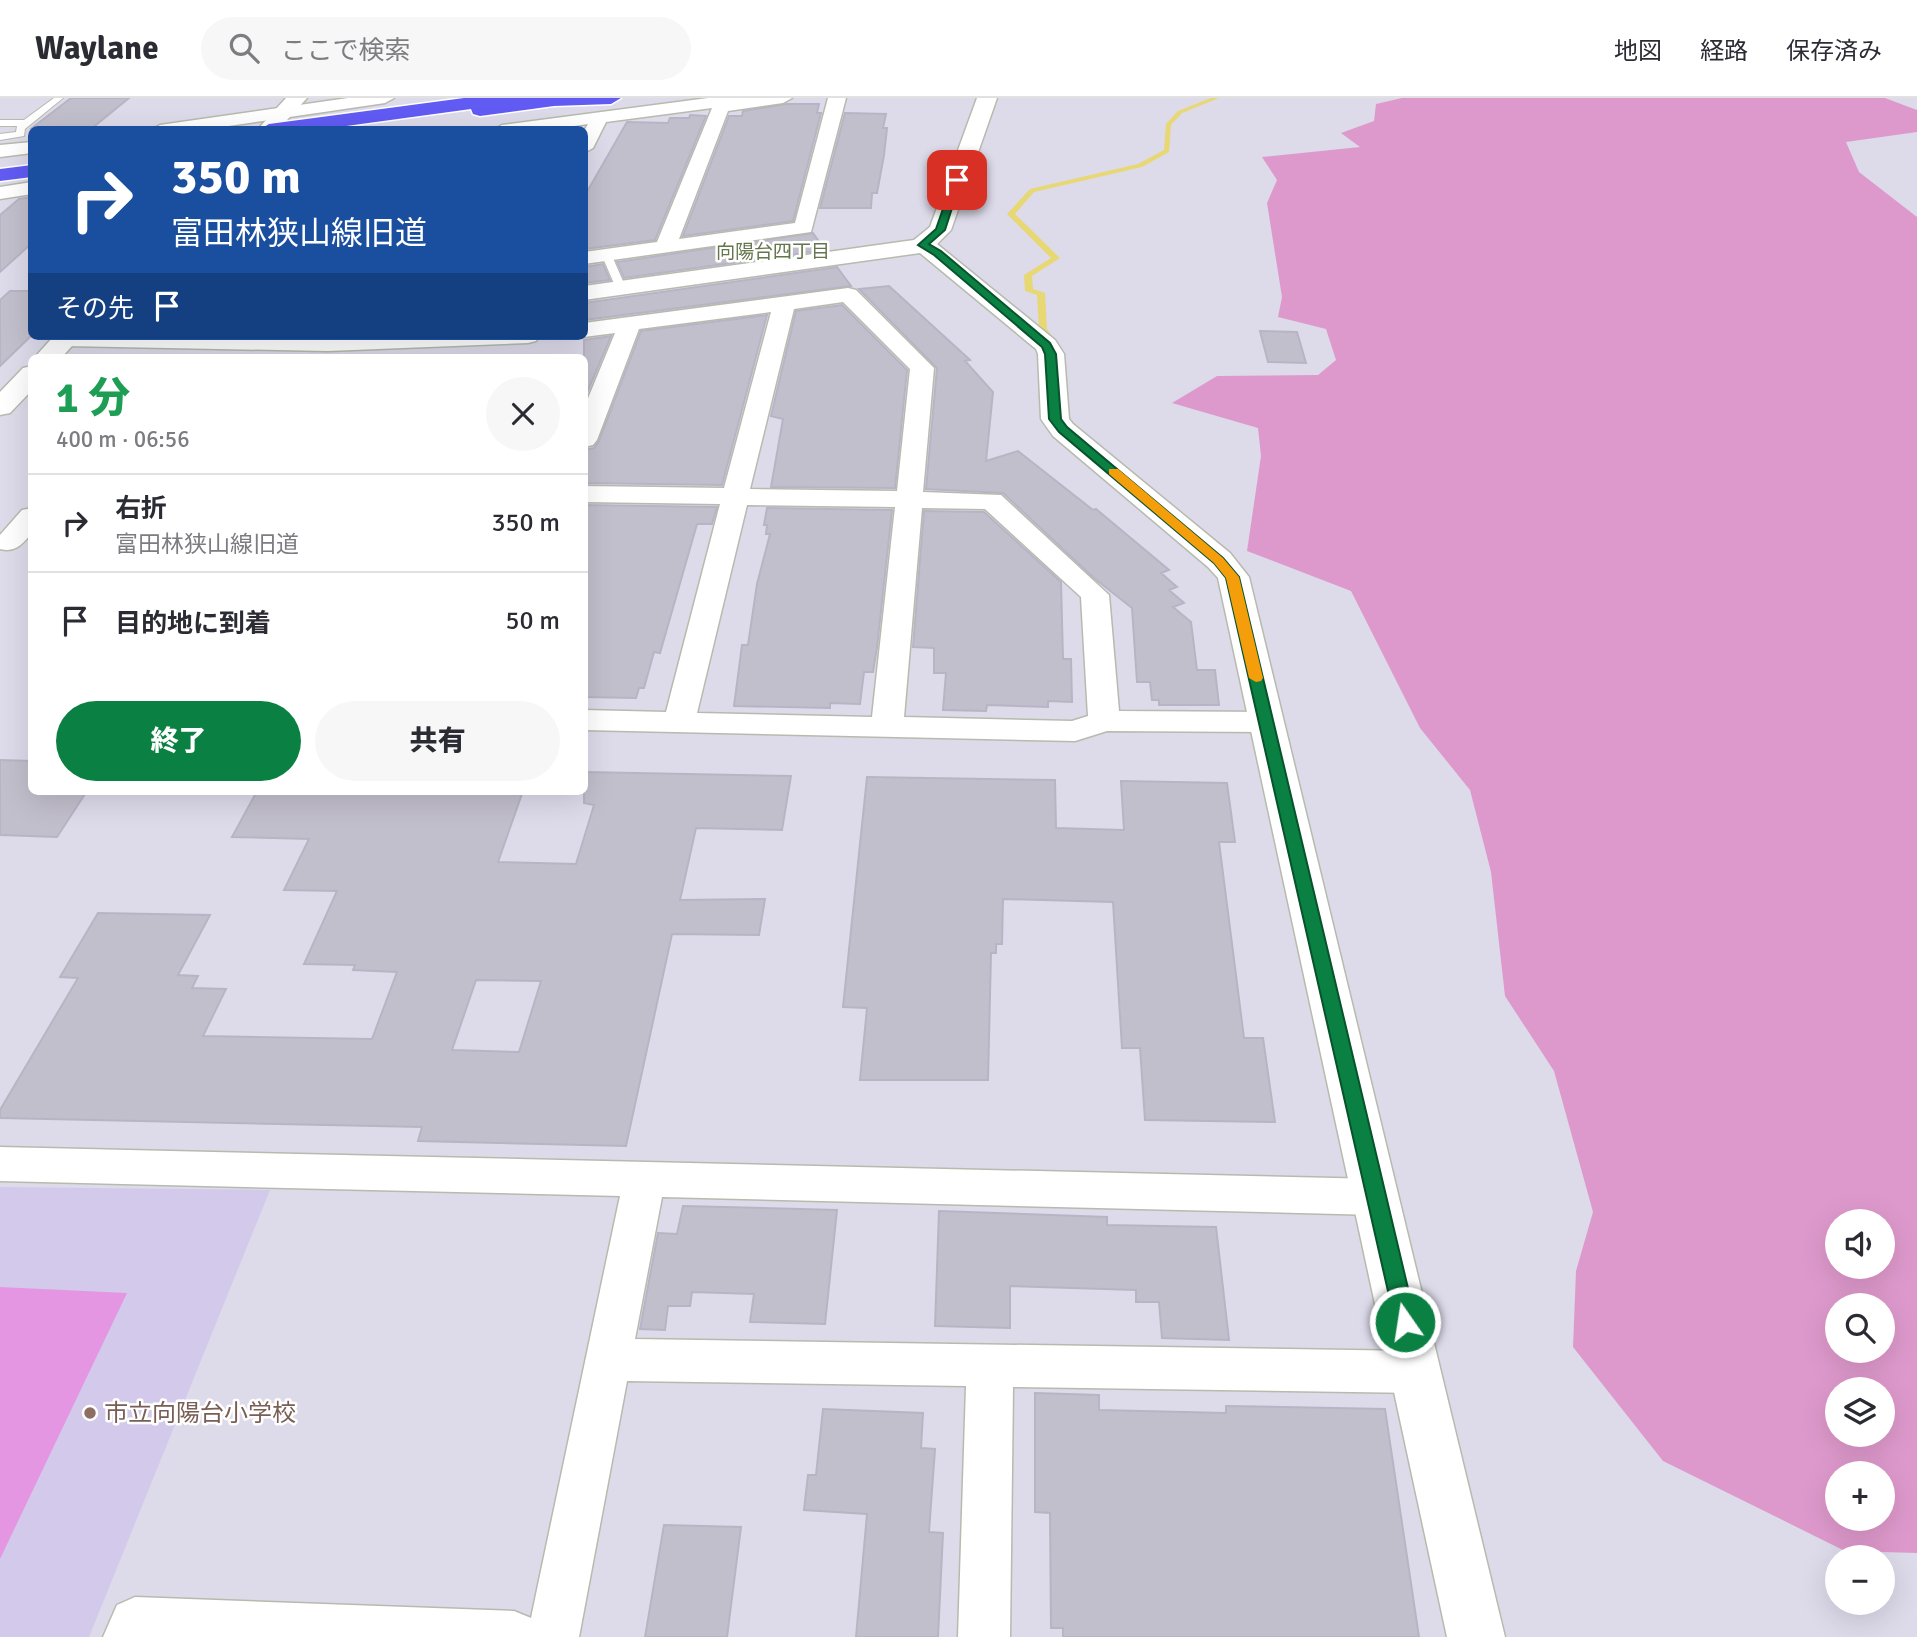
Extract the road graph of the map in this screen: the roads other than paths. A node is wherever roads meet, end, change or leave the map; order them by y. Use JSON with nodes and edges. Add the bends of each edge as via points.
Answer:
{"nodes":[{"id":1,"x":59,"y":98,"type":"edge"},
{"id":2,"x":297,"y":98,"type":"edge"},
{"id":3,"x":385,"y":98,"type":"edge"},
{"id":4,"x":507,"y":98,"type":"edge"},
{"id":5,"x":611,"y":98,"type":"edge"},
{"id":6,"x":748,"y":98,"type":"edge"},
{"id":7,"x":783,"y":98,"type":"edge"},
{"id":8,"x":837,"y":98,"type":"edge"},
{"id":9,"x":987,"y":98,"type":"edge"},
{"id":10,"x":560,"y":99,"type":"edge"},
{"id":11,"x":721,"y":107,"type":"junction"},
{"id":12,"x":0,"y":122,"type":"edge"},
{"id":13,"x":28,"y":123,"type":"junction"},
{"id":14,"x":598,"y":123,"type":"junction"},
{"id":15,"x":273,"y":124,"type":"edge"},
{"id":16,"x":235,"y":126,"type":"edge"},
{"id":17,"x":364,"y":126,"type":"edge"},
{"id":18,"x":533,"y":126,"type":"edge"},
{"id":19,"x":577,"y":126,"type":"edge"},
{"id":20,"x":0,"y":137,"type":"edge"},
{"id":21,"x":28,"y":138,"type":"edge"},
{"id":22,"x":588,"y":141,"type":"edge"},
{"id":23,"x":0,"y":151,"type":"edge"},
{"id":24,"x":28,"y":162,"type":"edge"},
{"id":25,"x":0,"y":166,"type":"edge"},
{"id":26,"x":28,"y":171,"type":"edge"},
{"id":27,"x":0,"y":175,"type":"edge"},
{"id":28,"x":28,"y":189,"type":"edge"},
{"id":29,"x":0,"y":193,"type":"edge"},
{"id":30,"x":922,"y":245,"type":"junction"},
{"id":31,"x":665,"y":248,"type":"junction"},
{"id":32,"x":607,"y":256,"type":"junction"},
{"id":33,"x":588,"y":258,"type":"edge"},
{"id":34,"x":621,"y":288,"type":"junction"},
{"id":35,"x":588,"y":292,"type":"edge"},
{"id":36,"x":785,"y":303,"type":"junction"},
{"id":37,"x":630,"y":324,"type":"junction"},
{"id":38,"x":588,"y":329,"type":"edge"},
{"id":39,"x":510,"y":340,"type":"edge"},
{"id":40,"x":61,"y":344,"type":"edge"},
{"id":41,"x":474,"y":348,"type":"edge"},
{"id":42,"x":173,"y":349,"type":"edge"},
{"id":43,"x":323,"y":351,"type":"edge"},
{"id":44,"x":28,"y":378,"type":"edge"},
{"id":45,"x":0,"y":407,"type":"edge"},
{"id":46,"x":588,"y":430,"type":"edge"},
{"id":47,"x":588,"y":494,"type":"edge"},
{"id":48,"x":736,"y":497,"type":"junction"},
{"id":49,"x":909,"y":499,"type":"junction"},
{"id":50,"x":28,"y":522,"type":"edge"},
{"id":51,"x":13,"y":543,"type":"edge"},
{"id":52,"x":588,"y":720,"type":"edge"},
{"id":53,"x":1104,"y":720,"type":"junction"},
{"id":54,"x":679,"y":721,"type":"junction"},
{"id":55,"x":1266,"y":722,"type":"junction"},
{"id":56,"x":887,"y":725,"type":"junction"},
{"id":57,"x":0,"y":1164,"type":"edge"},
{"id":58,"x":644,"y":1180,"type":"junction"},
{"id":59,"x":1377,"y":1197,"type":"junction"},
{"id":60,"x":610,"y":1360,"type":"junction"},
{"id":61,"x":990,"y":1366,"type":"junction"},
{"id":62,"x":1417,"y":1373,"type":"junction"},
{"id":63,"x":129,"y":1637,"type":"edge"},
{"id":64,"x":514,"y":1637,"type":"edge"},
{"id":65,"x":553,"y":1637,"type":"edge"},
{"id":66,"x":985,"y":1637,"type":"edge"},
{"id":67,"x":1476,"y":1637,"type":"edge"}],
"edges":[{"from":1,"to":13,"type":"lane"},
{"from":2,"to":15,"type":"street"},
{"from":3,"to":15,"type":"street"},
{"from":4,"to":15,"type":"highway"},
{"from":5,"to":10,"type":"highway"},
{"from":6,"to":18,"type":"street"},
{"from":7,"to":11,"type":"street"},
{"from":8,"to":31,"type":"street","via":[[804,228]]},
{"from":9,"to":30,"type":"street","via":[[940,230]]},
{"from":10,"to":17,"type":"highway"},
{"from":11,"to":14,"type":"street"},
{"from":11,"to":31,"type":"street"},
{"from":12,"to":13,"type":"lane"},
{"from":13,"to":21,"type":"lane","via":[[20,128]]},
{"from":14,"to":19,"type":"street"},
{"from":14,"to":22,"type":"street"},
{"from":15,"to":16,"type":"street"},
{"from":20,"to":21,"type":"lane"},
{"from":21,"to":23,"type":"street"},
{"from":24,"to":25,"type":"highway"},
{"from":26,"to":27,"type":"highway"},
{"from":28,"to":29,"type":"street"},
{"from":30,"to":34,"type":"street"},
{"from":30,"to":55,"type":"street","via":[[1046,345],[1051,354],[1055,419],[1063,430],[1219,560],[1233,577]]},
{"from":31,"to":32,"type":"street"},
{"from":32,"to":33,"type":"street"},
{"from":32,"to":34,"type":"lane"},
{"from":34,"to":35,"type":"street"},
{"from":36,"to":37,"type":"street"},
{"from":36,"to":48,"type":"street"},
{"from":36,"to":49,"type":"street","via":[[848,295],[922,368]]},
{"from":37,"to":38,"type":"street"},
{"from":37,"to":46,"type":"street"},
{"from":39,"to":41,"type":"street"},
{"from":40,"to":42,"type":"street"},
{"from":41,"to":43,"type":"street"},
{"from":42,"to":43,"type":"street"},
{"from":44,"to":45,"type":"street"},
{"from":47,"to":48,"type":"street"},
{"from":48,"to":49,"type":"street"},
{"from":48,"to":54,"type":"street"},
{"from":49,"to":53,"type":"street","via":[[992,501],[1096,595]]},
{"from":49,"to":56,"type":"street"},
{"from":50,"to":51,"type":"street"},
{"from":52,"to":54,"type":"street"},
{"from":53,"to":55,"type":"street"},
{"from":53,"to":56,"type":"street","via":[[1075,731]]},
{"from":54,"to":56,"type":"street"},
{"from":55,"to":59,"type":"street"},
{"from":57,"to":58,"type":"street"},
{"from":58,"to":59,"type":"street"},
{"from":58,"to":60,"type":"street"},
{"from":59,"to":62,"type":"street"},
{"from":60,"to":61,"type":"street"},
{"from":60,"to":65,"type":"street"},
{"from":61,"to":62,"type":"street"},
{"from":61,"to":66,"type":"street"},
{"from":62,"to":67,"type":"street"},
{"from":63,"to":64,"type":"street","via":[[135,1623]]}]}
